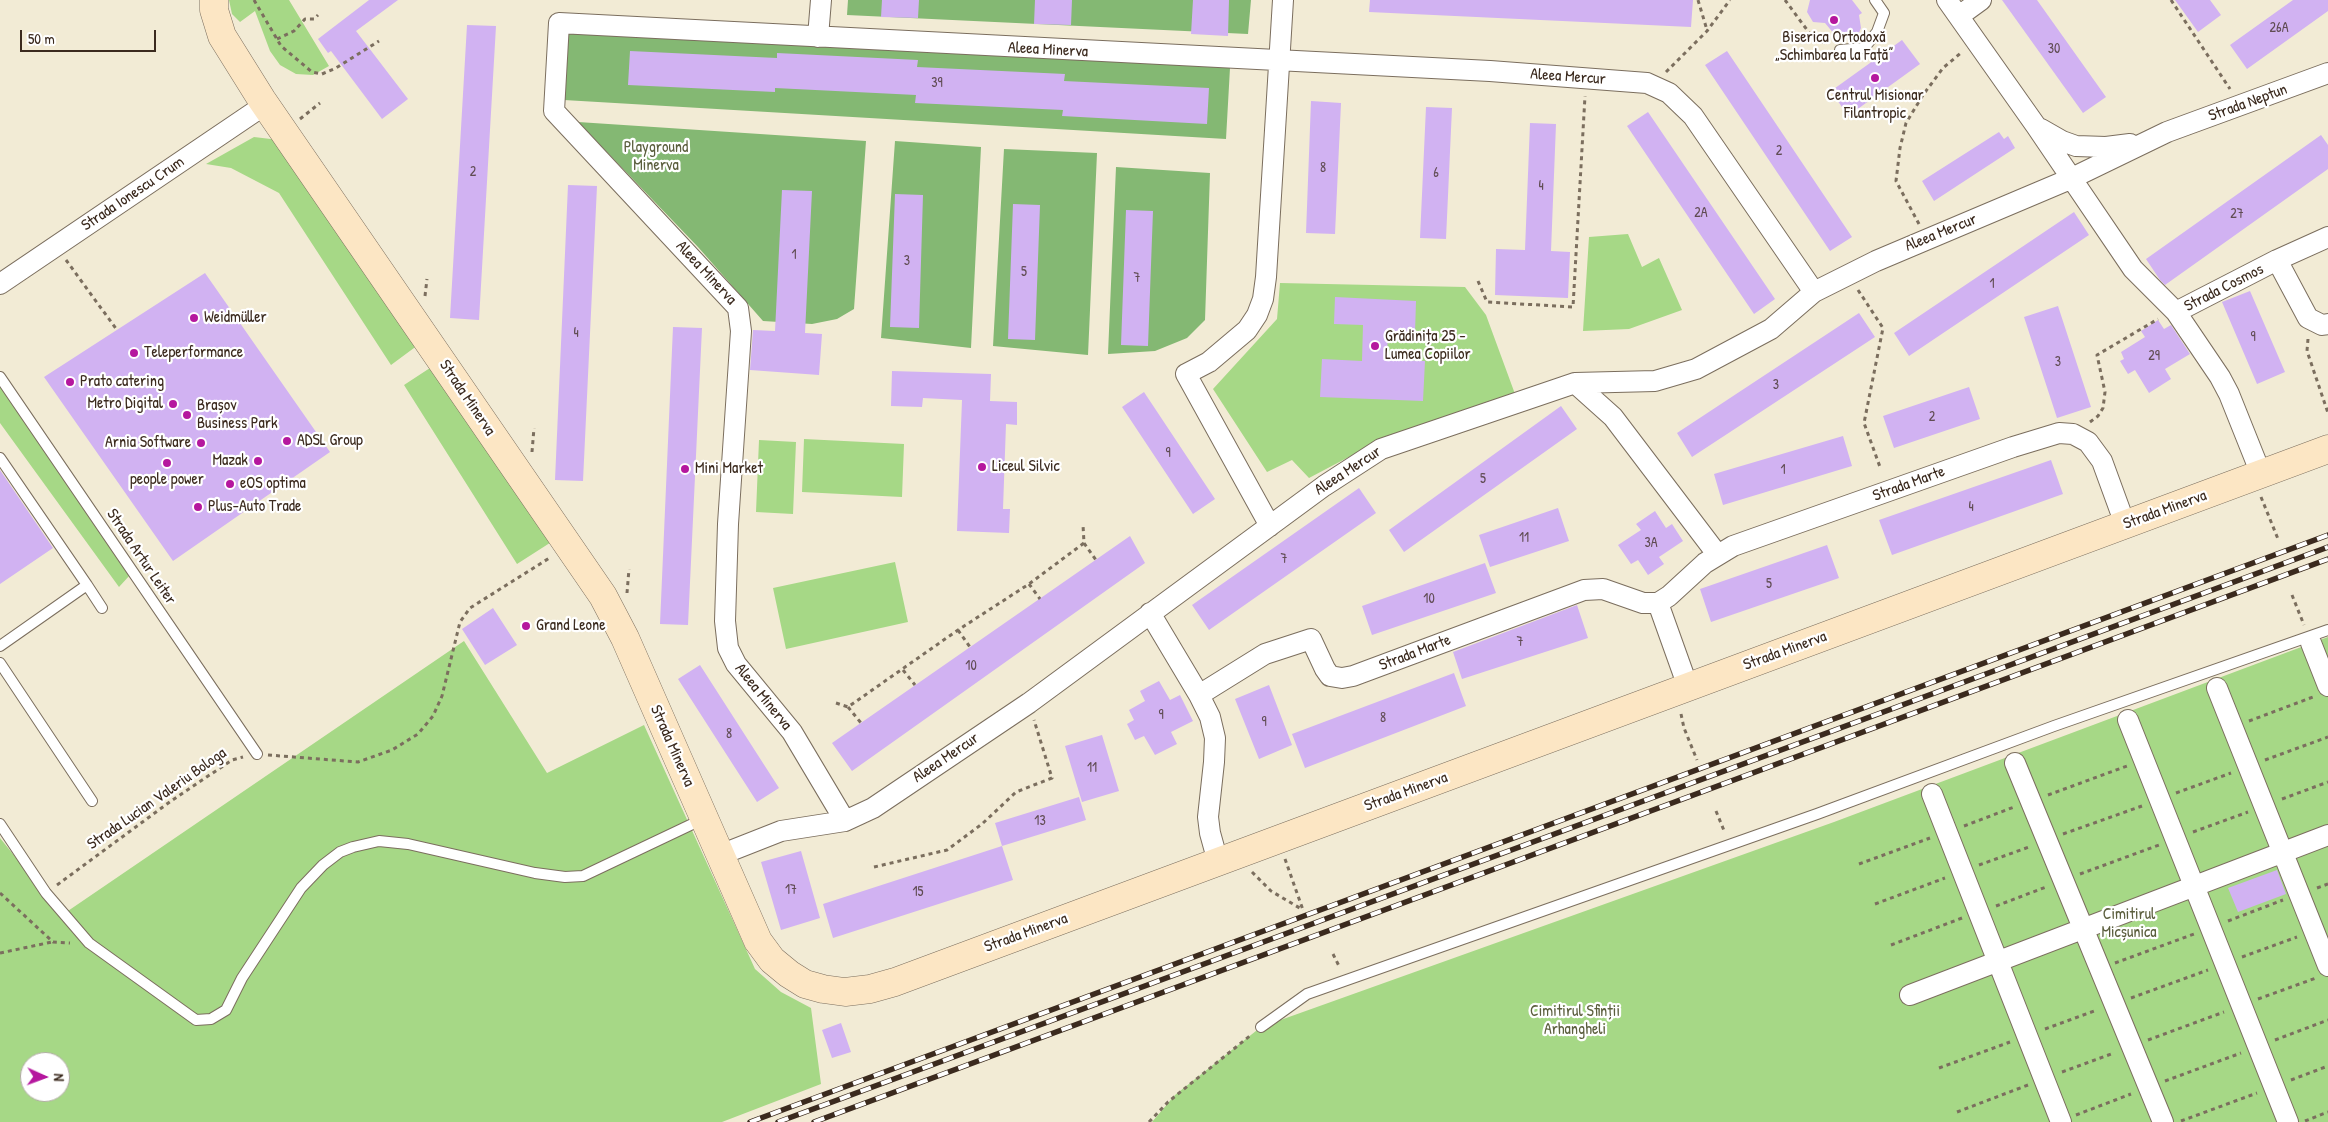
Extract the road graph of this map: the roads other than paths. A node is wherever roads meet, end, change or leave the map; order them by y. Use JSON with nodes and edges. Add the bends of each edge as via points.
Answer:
{"nodes":[{"id":1,"x":214,"y":0,"type":"edge"},
{"id":2,"x":821,"y":0,"type":"edge"},
{"id":3,"x":1283,"y":0,"type":"edge"},
{"id":4,"x":1875,"y":0,"type":"edge"},
{"id":5,"x":1947,"y":0,"type":"edge"},
{"id":6,"x":1981,"y":0,"type":"edge"},
{"id":7,"x":1959,"y":16,"type":"junction"},
{"id":8,"x":818,"y":37,"type":"junction"},
{"id":9,"x":1840,"y":50,"type":"road end"},
{"id":10,"x":1279,"y":62,"type":"junction"},
{"id":11,"x":2328,"y":73,"type":"edge"},
{"id":12,"x":266,"y":104,"type":"junction"},
{"id":13,"x":2036,"y":126,"type":"junction"},
{"id":14,"x":2167,"y":132,"type":"junction"},
{"id":15,"x":2070,"y":179,"type":"junction"},
{"id":16,"x":2328,"y":237,"type":"edge"},
{"id":17,"x":2277,"y":260,"type":"junction"},
{"id":18,"x":0,"y":284,"type":"edge"},
{"id":19,"x":1814,"y":292,"type":"junction"},
{"id":20,"x":2176,"y":312,"type":"junction"},
{"id":21,"x":2328,"y":324,"type":"edge"},
{"id":22,"x":0,"y":376,"type":"edge"},
{"id":23,"x":1575,"y":383,"type":"junction"},
{"id":24,"x":2328,"y":449,"type":"edge"},
{"id":25,"x":0,"y":458,"type":"edge"},
{"id":26,"x":2261,"y":474,"type":"junction"},
{"id":27,"x":2126,"y":524,"type":"junction"},
{"id":28,"x":1270,"y":526,"type":"junction"},
{"id":29,"x":1717,"y":554,"type":"junction"},
{"id":30,"x":87,"y":585,"type":"junction"},
{"id":31,"x":1658,"y":603,"type":"junction"},
{"id":32,"x":102,"y":608,"type":"dead end"},
{"id":33,"x":1150,"y":613,"type":"junction"},
{"id":34,"x":2328,"y":630,"type":"edge"},
{"id":35,"x":2310,"y":640,"type":"junction"},
{"id":36,"x":0,"y":646,"type":"edge"},
{"id":37,"x":0,"y":663,"type":"edge"},
{"id":38,"x":2217,"y":688,"type":"dead end"},
{"id":39,"x":1683,"y":689,"type":"junction"},
{"id":40,"x":2324,"y":690,"type":"edge"},
{"id":41,"x":1200,"y":695,"type":"junction"},
{"id":42,"x":2128,"y":720,"type":"dead end"},
{"id":43,"x":256,"y":754,"type":"road end"},
{"id":44,"x":2014,"y":763,"type":"dead end"},
{"id":45,"x":1932,"y":794,"type":"dead end"},
{"id":46,"x":92,"y":801,"type":"dead end"},
{"id":47,"x":704,"y":818,"type":"junction"},
{"id":48,"x":845,"y":821,"type":"junction"},
{"id":49,"x":0,"y":824,"type":"edge"},
{"id":50,"x":2328,"y":835,"type":"edge"},
{"id":51,"x":2283,"y":853,"type":"junction"},
{"id":52,"x":720,"y":855,"type":"junction"},
{"id":53,"x":1227,"y":858,"type":"junction"},
{"id":54,"x":2194,"y":887,"type":"junction"},
{"id":55,"x":2083,"y":929,"type":"junction"},
{"id":56,"x":1998,"y":961,"type":"junction"},
{"id":57,"x":2328,"y":966,"type":"edge"},
{"id":58,"x":1910,"y":995,"type":"dead end"},
{"id":59,"x":1261,"y":1027,"type":"road end"},
{"id":60,"x":2061,"y":1121,"type":"edge"},
{"id":61,"x":2162,"y":1122,"type":"edge"},
{"id":62,"x":2288,"y":1122,"type":"edge"}],
"edges":[{"from":1,"to":12,"type":"street","name":"Strada Minerva","via":[[222,36]]},
{"from":2,"to":8,"type":"street"},
{"from":3,"to":10,"type":"street"},
{"from":4,"to":9,"type":"lane","via":[[1884,14],[1877,32],[1864,48]]},
{"from":5,"to":7,"type":"street","name":"Strada Neptun"},
{"from":6,"to":7,"type":"street"},
{"from":7,"to":13,"type":"street","name":"Strada Neptun"},
{"from":8,"to":10,"type":"street","name":"Aleea Minerva"},
{"from":8,"to":48,"type":"street","name":"Aleea Minerva","via":[[559,23],[554,111],[738,308],[741,331],[726,572],[728,648],[736,664],[792,732]]},
{"from":10,"to":19,"type":"street","name":"Aleea Mercur","via":[[1647,83],[1668,93],[1693,116]]},
{"from":10,"to":28,"type":"street","via":[[1262,298],[1248,330],[1209,362],[1186,374]]},
{"from":11,"to":14,"type":"street","name":"Strada Neptun"},
{"from":12,"to":18,"type":"street","name":"Strada Ionescu Crum"},
{"from":12,"to":47,"type":"street","name":"Strada Minerva","via":[[603,596],[625,638]]},
{"from":13,"to":14,"type":"street","name":"Strada Neptun","via":[[2062,141],[2092,148],[2132,144]]},
{"from":13,"to":15,"type":"street","name":"Strada Neptun"},
{"from":14,"to":15,"type":"street","name":"Strada Neptun"},
{"from":15,"to":19,"type":"street","name":"Aleea Mercur","via":[[1927,239]]},
{"from":15,"to":20,"type":"street","name":"Strada Neptun","via":[[2133,269]]},
{"from":16,"to":17,"type":"street"},
{"from":17,"to":20,"type":"street","name":"Strada Cosmos"},
{"from":17,"to":21,"type":"street","name":"Strada Cosmos","via":[[2308,318],[2322,325]]},
{"from":19,"to":23,"type":"street","name":"Aleea Mercur","via":[[1771,329],[1696,369],[1656,381]]},
{"from":20,"to":26,"type":"street","name":"Strada Cosmos","via":[[2229,394]]},
{"from":22,"to":43,"type":"lane","name":"Strada Artur Leiter"},
{"from":23,"to":28,"type":"street","name":"Aleea Mercur","via":[[1380,449]]},
{"from":23,"to":29,"type":"street","via":[[1613,417]]},
{"from":24,"to":26,"type":"street","name":"Strada Minerva"},
{"from":25,"to":30,"type":"lane"},
{"from":26,"to":27,"type":"street","name":"Strada Minerva"},
{"from":27,"to":29,"type":"street","name":"Strada Marte","via":[[2102,461],[2088,442],[2073,434],[2058,433]]},
{"from":27,"to":39,"type":"street","name":"Strada Minerva"},
{"from":28,"to":33,"type":"street","name":"Aleea Mercur"},
{"from":29,"to":31,"type":"street","name":"Strada Marte"},
{"from":30,"to":32,"type":"lane"},
{"from":30,"to":36,"type":"lane"},
{"from":31,"to":39,"type":"street"},
{"from":31,"to":41,"type":"street","name":"Strada Marte","via":[[1644,603],[1603,589],[1584,590],[1342,678],[1330,676],[1324,669],[1311,639],[1265,654]]},
{"from":33,"to":41,"type":"street"},
{"from":33,"to":48,"type":"street","name":"Aleea Mercur","via":[[1029,703],[873,808]]},
{"from":34,"to":35,"type":"lane"},
{"from":35,"to":40,"type":"street"},
{"from":35,"to":59,"type":"lane","via":[[2054,726],[1731,845],[1307,994]]},
{"from":37,"to":46,"type":"lane"},
{"from":38,"to":51,"type":"street"},
{"from":39,"to":53,"type":"street","name":"Strada Minerva"},
{"from":41,"to":53,"type":"street","via":[[1215,738],[1208,817],[1210,834]]},
{"from":42,"to":54,"type":"street"},
{"from":44,"to":55,"type":"street"},
{"from":45,"to":56,"type":"street"},
{"from":47,"to":49,"type":"lane","via":[[583,876],[535,873],[408,844],[378,841],[346,850],[323,865],[301,888],[242,978],[226,1010],[212,1019],[196,1020],[89,943],[46,893]]},
{"from":47,"to":52,"type":"street","name":"Strada Minerva"},
{"from":48,"to":52,"type":"street","name":"Aleea Mercur","via":[[781,831]]},
{"from":50,"to":51,"type":"street"},
{"from":51,"to":54,"type":"street"},
{"from":51,"to":57,"type":"street"},
{"from":52,"to":53,"type":"street","name":"Strada Minerva","via":[[750,926],[772,960],[805,984],[845,992],[895,982]]},
{"from":54,"to":55,"type":"street"},
{"from":54,"to":62,"type":"street"},
{"from":55,"to":56,"type":"street"},
{"from":55,"to":61,"type":"street"},
{"from":56,"to":58,"type":"street"},
{"from":56,"to":60,"type":"street"}]}
